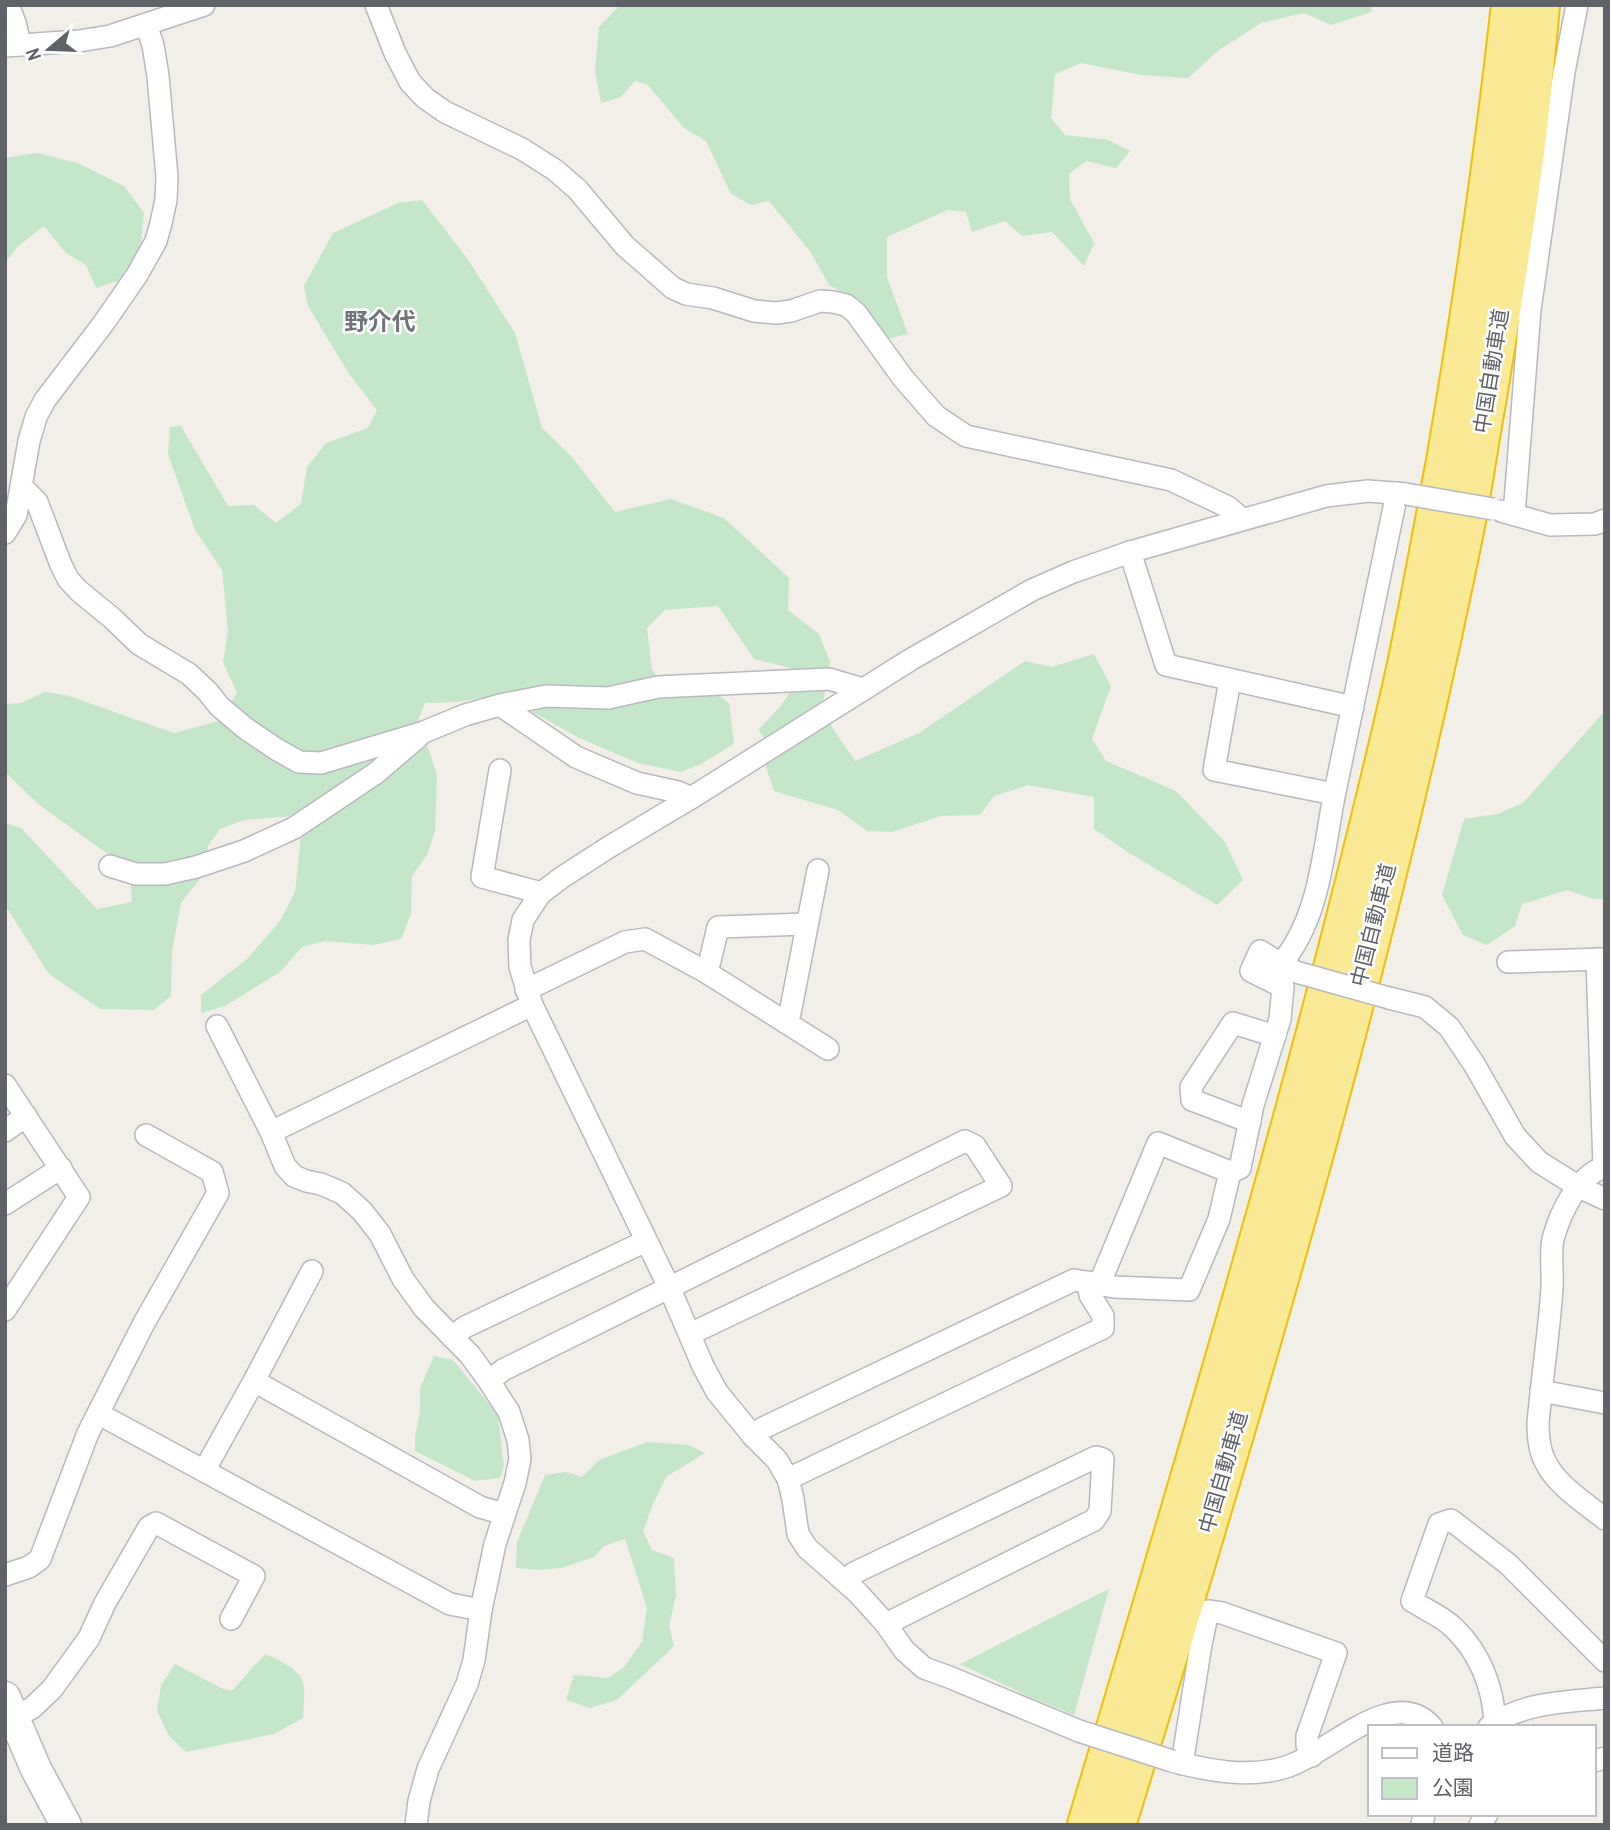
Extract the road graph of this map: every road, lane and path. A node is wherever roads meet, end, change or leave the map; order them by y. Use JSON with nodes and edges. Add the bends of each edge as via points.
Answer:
{"nodes":[{"id":1,"x":7,"y":5,"type":"edge"},
{"id":2,"x":204,"y":5,"type":"edge"},
{"id":3,"x":376,"y":5,"type":"edge"},
{"id":4,"x":1511,"y":5,"type":"edge"},
{"id":5,"x":1540,"y":5,"type":"edge"},
{"id":6,"x":1577,"y":5,"type":"edge"},
{"id":7,"x":146,"y":25,"type":"junction"},
{"id":8,"x":12,"y":46,"type":"edge"},
{"id":9,"x":22,"y":487,"type":"junction"},
{"id":10,"x":1401,"y":494,"type":"junction"},
{"id":11,"x":1503,"y":512,"type":"junction"},
{"id":12,"x":1242,"y":519,"type":"junction"},
{"id":13,"x":1605,"y":520,"type":"edge"},
{"id":14,"x":5,"y":533,"type":"edge"},
{"id":15,"x":1130,"y":552,"type":"junction"},
{"id":16,"x":1230,"y":680,"type":"junction"},
{"id":17,"x":863,"y":689,"type":"junction"},
{"id":18,"x":500,"y":705,"type":"junction"},
{"id":19,"x":1353,"y":707,"type":"junction"},
{"id":20,"x":424,"y":732,"type":"junction"},
{"id":21,"x":499,"y":770,"type":"dead end"},
{"id":22,"x":1334,"y":794,"type":"junction"},
{"id":23,"x":691,"y":798,"type":"junction"},
{"id":24,"x":110,"y":866,"type":"dead end"},
{"id":25,"x":818,"y":870,"type":"dead end"},
{"id":26,"x":540,"y":894,"type":"junction"},
{"id":27,"x":807,"y":924,"type":"junction"},
{"id":28,"x":1601,"y":959,"type":"edge"},
{"id":29,"x":1508,"y":962,"type":"dead end"},
{"id":30,"x":1288,"y":968,"type":"junction"},
{"id":31,"x":706,"y":972,"type":"junction"},
{"id":32,"x":529,"y":997,"type":"junction"},
{"id":33,"x":785,"y":1022,"type":"junction"},
{"id":34,"x":217,"y":1026,"type":"dead end"},
{"id":35,"x":1275,"y":1035,"type":"junction"},
{"id":36,"x":828,"y":1049,"type":"dead end"},
{"id":37,"x":5,"y":1085,"type":"edge"},
{"id":38,"x":26,"y":1116,"type":"junction"},
{"id":39,"x":1250,"y":1122,"type":"junction"},
{"id":40,"x":5,"y":1131,"type":"edge"},
{"id":41,"x":271,"y":1132,"type":"junction"},
{"id":42,"x":146,"y":1135,"type":"dead end"},
{"id":43,"x":1604,"y":1167,"type":"edge"},
{"id":44,"x":61,"y":1168,"type":"junction"},
{"id":45,"x":1230,"y":1172,"type":"junction"},
{"id":46,"x":1579,"y":1187,"type":"junction"},
{"id":47,"x":1605,"y":1199,"type":"edge"},
{"id":48,"x":5,"y":1204,"type":"edge"},
{"id":49,"x":646,"y":1241,"type":"junction"},
{"id":50,"x":312,"y":1271,"type":"dead end"},
{"id":51,"x":1093,"y":1283,"type":"junction"},
{"id":52,"x":669,"y":1287,"type":"junction"},
{"id":53,"x":5,"y":1310,"type":"edge"},
{"id":54,"x":690,"y":1334,"type":"junction"},
{"id":55,"x":452,"y":1336,"type":"junction"},
{"id":56,"x":254,"y":1381,"type":"junction"},
{"id":57,"x":489,"y":1381,"type":"junction"},
{"id":58,"x":1541,"y":1391,"type":"junction"},
{"id":59,"x":1605,"y":1403,"type":"edge"},
{"id":60,"x":99,"y":1413,"type":"junction"},
{"id":61,"x":753,"y":1436,"type":"junction"},
{"id":62,"x":204,"y":1471,"type":"junction"},
{"id":63,"x":788,"y":1479,"type":"junction"},
{"id":64,"x":504,"y":1514,"type":"junction"},
{"id":65,"x":1604,"y":1517,"type":"edge"},
{"id":66,"x":5,"y":1575,"type":"edge"},
{"id":67,"x":845,"y":1580,"type":"junction"},
{"id":68,"x":481,"y":1610,"type":"junction"},
{"id":69,"x":230,"y":1619,"type":"dead end"},
{"id":70,"x":886,"y":1624,"type":"junction"},
{"id":71,"x":1605,"y":1661,"type":"edge"},
{"id":72,"x":1605,"y":1698,"type":"edge"},
{"id":73,"x":8,"y":1712,"type":"edge"},
{"id":74,"x":1492,"y":1724,"type":"edge"},
{"id":75,"x":1430,"y":1725,"type":"edge"},
{"id":76,"x":1312,"y":1756,"type":"junction"},
{"id":77,"x":1177,"y":1762,"type":"junction"},
{"id":78,"x":66,"y":1825,"type":"edge"},
{"id":79,"x":416,"y":1825,"type":"edge"},
{"id":80,"x":1087,"y":1825,"type":"edge"},
{"id":81,"x":1116,"y":1825,"type":"edge"}],
"edges":[{"from":1,"to":8,"type":"street","via":[[16,23]]},
{"from":2,"to":7,"type":"street"},
{"from":3,"to":12,"type":"street","via":[[395,53],[425,98],[555,170],[625,246],[673,288],[754,311],[791,311],[820,301],[845,305],[936,416],[966,436],[1171,480],[1228,506]]},
{"from":4,"to":80,"type":"highway","name":"中国自動車道","via":[[1466,343],[1404,679],[1269,1208]]},
{"from":5,"to":81,"type":"highway","name":"中国自動車道","via":[[1527,137],[1496,344],[1466,521],[1431,685],[1353,1005],[1249,1382]]},
{"from":6,"to":11,"type":"street"},
{"from":7,"to":8,"type":"street","via":[[110,36]]},
{"from":7,"to":9,"type":"street","via":[[153,45],[166,165],[161,223],[137,275],[36,417]]},
{"from":9,"to":14,"type":"street","via":[[16,515]]},
{"from":9,"to":20,"type":"street","via":[[37,502],[64,572],[79,591],[139,644],[189,674],[245,729],[275,749],[299,762],[321,763]]},
{"from":10,"to":11,"type":"street","bridge":true},
{"from":10,"to":12,"type":"street","via":[[1368,491],[1326,496]]},
{"from":10,"to":19,"type":"street"},
{"from":11,"to":13,"type":"street","via":[[1550,525]]},
{"from":12,"to":15,"type":"street"},
{"from":15,"to":16,"type":"street","via":[[1166,665]]},
{"from":15,"to":17,"type":"street","via":[[1032,590]]},
{"from":16,"to":19,"type":"street"},
{"from":16,"to":22,"type":"street","via":[[1214,770]]},
{"from":17,"to":18,"type":"street","via":[[829,679],[658,687],[608,698],[546,696]]},
{"from":17,"to":23,"type":"street"},
{"from":18,"to":20,"type":"street"},
{"from":18,"to":23,"type":"street","via":[[576,757],[637,783]]},
{"from":19,"to":22,"type":"street"},
{"from":20,"to":24,"type":"street","via":[[376,773],[294,828],[244,851],[165,874],[136,874]]},
{"from":21,"to":26,"type":"street","via":[[482,877]]},
{"from":22,"to":30,"type":"street","via":[[1314,904],[1289,954]]},
{"from":23,"to":26,"type":"street"},
{"from":25,"to":27,"type":"street"},
{"from":26,"to":32,"type":"street","via":[[523,920],[519,940],[520,967]]},
{"from":27,"to":31,"type":"street","via":[[718,927]]},
{"from":27,"to":33,"type":"street"},
{"from":28,"to":29,"type":"street"},
{"from":28,"to":43,"type":"street"},
{"from":30,"to":35,"type":"street","via":[[1260,951],[1251,971],[1283,987]]},
{"from":30,"to":46,"type":"street","bridge":true,"via":[[1425,1007],[1449,1027],[1515,1136],[1539,1163]]},
{"from":31,"to":32,"type":"street","via":[[645,939],[625,942]]},
{"from":31,"to":33,"type":"street"},
{"from":32,"to":41,"type":"street"},
{"from":32,"to":49,"type":"street"},
{"from":33,"to":36,"type":"street"},
{"from":34,"to":41,"type":"street"},
{"from":35,"to":39,"type":"street"},
{"from":35,"to":39,"type":"street","via":[[1233,1023],[1191,1087],[1192,1100]]},
{"from":37,"to":38,"type":"street"},
{"from":38,"to":40,"type":"street"},
{"from":38,"to":44,"type":"street"},
{"from":39,"to":45,"type":"street","via":[[1240,1168]]},
{"from":41,"to":55,"type":"street","via":[[294,1176],[342,1193],[362,1211],[410,1289]]},
{"from":42,"to":60,"type":"street","via":[[212,1172],[218,1193]]},
{"from":43,"to":46,"type":"street"},
{"from":44,"to":48,"type":"street"},
{"from":44,"to":53,"type":"street","via":[[79,1197]]},
{"from":45,"to":51,"type":"street","via":[[1219,1219],[1189,1290]]},
{"from":45,"to":51,"type":"street","via":[[1158,1143]]},
{"from":46,"to":47,"type":"street"},
{"from":46,"to":58,"type":"street","via":[[1565,1207],[1553,1241]]},
{"from":49,"to":52,"type":"street"},
{"from":49,"to":55,"type":"street"},
{"from":50,"to":56,"type":"street"},
{"from":51,"to":61,"type":"street","via":[[1074,1280]]},
{"from":51,"to":63,"type":"street","via":[[1090,1295],[1103,1316],[1102,1328]]},
{"from":52,"to":54,"type":"street"},
{"from":52,"to":54,"type":"street","via":[[965,1140],[975,1146],[1001,1186]]},
{"from":52,"to":57,"type":"street"},
{"from":54,"to":61,"type":"street","via":[[717,1392]]},
{"from":55,"to":57,"type":"street"},
{"from":56,"to":62,"type":"street"},
{"from":56,"to":64,"type":"street","via":[[480,1507]]},
{"from":57,"to":64,"type":"street","via":[[509,1412],[518,1440],[520,1459]]},
{"from":58,"to":59,"type":"street"},
{"from":58,"to":65,"type":"street","via":[[1538,1440],[1545,1461],[1557,1479]]},
{"from":60,"to":62,"type":"street"},
{"from":60,"to":66,"type":"street","via":[[40,1559]]},
{"from":61,"to":63,"type":"street"},
{"from":62,"to":68,"type":"street","via":[[450,1604]]},
{"from":63,"to":67,"type":"street","via":[[798,1534],[807,1548]]},
{"from":64,"to":68,"type":"street"},
{"from":67,"to":70,"type":"street"},
{"from":67,"to":70,"type":"street","via":[[1096,1457],[1103,1459],[1100,1511],[1094,1520]]},
{"from":68,"to":79,"type":"street","via":[[467,1684],[428,1769]]},
{"from":69,"to":73,"type":"street","via":[[254,1576],[156,1523],[149,1527],[104,1603],[89,1638],[52,1689],[32,1708]]},
{"from":70,"to":77,"type":"street","bridge":true,"via":[[924,1668],[1079,1731]]},
{"from":71,"to":74,"type":"street","via":[[1508,1564],[1451,1520],[1439,1524],[1412,1601],[1454,1628],[1474,1654],[1494,1703]]},
{"from":72,"to":74,"type":"street","via":[[1549,1703]]},
{"from":73,"to":78,"type":"street"},
{"from":75,"to":76,"type":"street","via":[[1425,1718],[1405,1712],[1380,1715]]},
{"from":76,"to":77,"type":"street","via":[[1289,1767],[1254,1772],[1224,1772]]},
{"from":76,"to":77,"type":"street","via":[[1307,1736],[1336,1653],[1208,1611]]}]}
